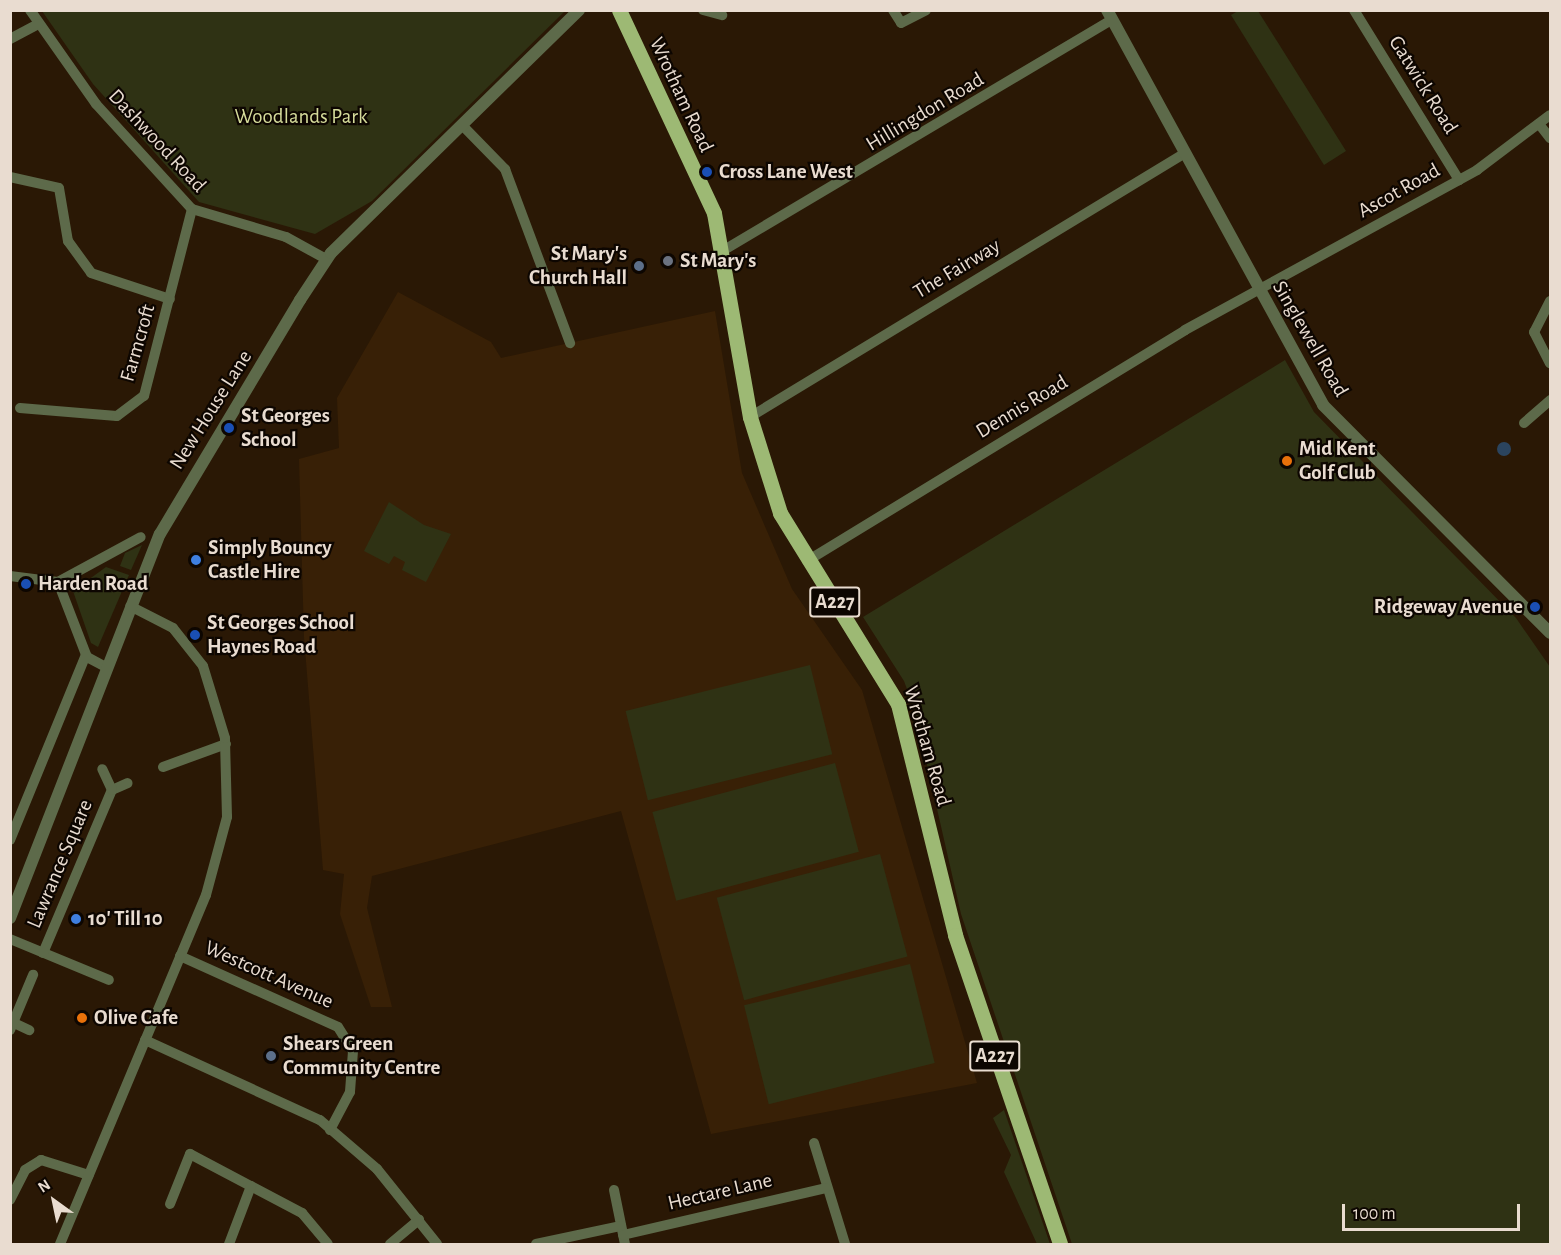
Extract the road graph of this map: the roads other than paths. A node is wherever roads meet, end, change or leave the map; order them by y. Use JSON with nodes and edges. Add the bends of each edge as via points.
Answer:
{"nodes":[{"id":1,"x":30,"y":10,"type":"edge"},
{"id":2,"x":579,"y":10,"type":"edge"},
{"id":3,"x":619,"y":10,"type":"edge"},
{"id":4,"x":704,"y":10,"type":"edge"},
{"id":5,"x":893,"y":10,"type":"edge"},
{"id":6,"x":926,"y":10,"type":"edge"},
{"id":7,"x":1354,"y":10,"type":"edge"},
{"id":8,"x":722,"y":15,"type":"dead end"},
{"id":9,"x":1110,"y":15,"type":"edge"},
{"id":10,"x":38,"y":24,"type":"junction"},
{"id":11,"x":10,"y":39,"type":"edge"},
{"id":12,"x":1551,"y":115,"type":"edge"},
{"id":13,"x":1539,"y":124,"type":"junction"},
{"id":14,"x":462,"y":125,"type":"junction"},
{"id":15,"x":1551,"y":138,"type":"edge"},
{"id":16,"x":1185,"y":153,"type":"junction"},
{"id":17,"x":10,"y":177,"type":"edge"},
{"id":18,"x":1459,"y":180,"type":"junction"},
{"id":19,"x":192,"y":209,"type":"junction"},
{"id":20,"x":724,"y":250,"type":"junction"},
{"id":21,"x":326,"y":259,"type":"junction"},
{"id":22,"x":1258,"y":288,"type":"junction"},
{"id":23,"x":170,"y":300,"type":"junction"},
{"id":24,"x":1551,"y":301,"type":"edge"},
{"id":25,"x":570,"y":344,"type":"dead end"},
{"id":26,"x":1551,"y":363,"type":"edge"},
{"id":27,"x":1551,"y":400,"type":"edge"},
{"id":28,"x":20,"y":408,"type":"dead end"},
{"id":29,"x":750,"y":417,"type":"junction"},
{"id":30,"x":1524,"y":423,"type":"dead end"},
{"id":31,"x":141,"y":537,"type":"dead end"},
{"id":32,"x":807,"y":561,"type":"junction"},
{"id":33,"x":10,"y":576,"type":"edge"},
{"id":34,"x":58,"y":582,"type":"junction"},
{"id":35,"x":130,"y":606,"type":"junction"},
{"id":36,"x":1551,"y":633,"type":"edge"},
{"id":37,"x":86,"y":655,"type":"junction"},
{"id":38,"x":106,"y":667,"type":"junction"},
{"id":39,"x":226,"y":744,"type":"junction"},
{"id":40,"x":163,"y":767,"type":"dead end"},
{"id":41,"x":102,"y":769,"type":"dead end"},
{"id":42,"x":128,"y":783,"type":"dead end"},
{"id":43,"x":111,"y":790,"type":"junction"},
{"id":44,"x":10,"y":840,"type":"edge"},
{"id":45,"x":10,"y":918,"type":"edge"},
{"id":46,"x":10,"y":939,"type":"edge"},
{"id":47,"x":44,"y":953,"type":"junction"},
{"id":48,"x":180,"y":956,"type":"junction"},
{"id":49,"x":33,"y":975,"type":"dead end"},
{"id":50,"x":109,"y":980,"type":"dead end"},
{"id":51,"x":12,"y":1027,"type":"edge"},
{"id":52,"x":29,"y":1030,"type":"dead end"},
{"id":53,"x":145,"y":1040,"type":"junction"},
{"id":54,"x":330,"y":1130,"type":"junction"},
{"id":55,"x":814,"y":1143,"type":"dead end"},
{"id":56,"x":10,"y":1171,"type":"edge"},
{"id":57,"x":88,"y":1175,"type":"junction"},
{"id":58,"x":21,"y":1176,"type":"junction"},
{"id":59,"x":251,"y":1186,"type":"junction"},
{"id":60,"x":826,"y":1188,"type":"junction"},
{"id":61,"x":614,"y":1190,"type":"dead end"},
{"id":62,"x":10,"y":1200,"type":"edge"},
{"id":63,"x":170,"y":1204,"type":"dead end"},
{"id":64,"x":419,"y":1220,"type":"junction"},
{"id":65,"x":623,"y":1235,"type":"edge"},
{"id":66,"x":60,"y":1245,"type":"edge"},
{"id":67,"x":229,"y":1245,"type":"edge"},
{"id":68,"x":328,"y":1245,"type":"edge"},
{"id":69,"x":390,"y":1245,"type":"edge"},
{"id":70,"x":437,"y":1245,"type":"edge"},
{"id":71,"x":536,"y":1245,"type":"edge"},
{"id":72,"x":845,"y":1245,"type":"edge"},
{"id":73,"x":1060,"y":1245,"type":"edge"}],
"edges":[{"from":1,"to":10,"type":"street","name":"Dashwood Road"},
{"from":2,"to":14,"type":"street","name":"New House Lane"},
{"from":3,"to":20,"type":"main road","name":"Wrotham Road","number":"A227","via":[[714,213]]},
{"from":4,"to":8,"type":"street"},
{"from":5,"to":6,"type":"street","via":[[901,23]]},
{"from":7,"to":18,"type":"street","name":"Gatwick Road"},
{"from":9,"to":16,"type":"street","name":"Singlewell Road"},
{"from":9,"to":20,"type":"street","name":"Hillingdon Road"},
{"from":10,"to":11,"type":"street"},
{"from":10,"to":19,"type":"street","name":"Dashwood Road","via":[[96,104]]},
{"from":12,"to":13,"type":"street","name":"Ascot Road"},
{"from":13,"to":15,"type":"street"},
{"from":13,"to":18,"type":"street","name":"Ascot Road"},
{"from":14,"to":21,"type":"street","name":"New House Lane"},
{"from":14,"to":25,"type":"street","via":[[505,169]]},
{"from":16,"to":22,"type":"street","name":"Singlewell Road"},
{"from":16,"to":29,"type":"street","name":"The Fairway"},
{"from":17,"to":23,"type":"street","via":[[49,183],[61,190],[68,241],[92,273]]},
{"from":18,"to":22,"type":"street","name":"Ascot Road"},
{"from":19,"to":21,"type":"street","name":"Dashwood Road","via":[[286,237]]},
{"from":19,"to":23,"type":"street","name":"Farmcroft"},
{"from":20,"to":29,"type":"main road","name":"Wrotham Road","number":"A227"},
{"from":21,"to":35,"type":"street","name":"New House Lane","via":[[172,513]]},
{"from":22,"to":32,"type":"street","name":"Dennis Road"},
{"from":22,"to":36,"type":"street","name":"Singlewell Road","via":[[1327,409]]},
{"from":23,"to":28,"type":"street","name":"Farmcroft","via":[[144,396],[129,410],[117,416]]},
{"from":24,"to":26,"type":"street","via":[[1534,332]]},
{"from":27,"to":30,"type":"street"},
{"from":29,"to":32,"type":"main road","name":"Wrotham Road","number":"A227","via":[[780,513]]},
{"from":31,"to":34,"type":"street"},
{"from":32,"to":73,"type":"main road","name":"Wrotham Road","number":"A227","via":[[896,699],[955,935]]},
{"from":33,"to":34,"type":"street"},
{"from":34,"to":37,"type":"street"},
{"from":35,"to":38,"type":"street","name":"New House Lane"},
{"from":35,"to":39,"type":"street","via":[[165,622],[196,654]]},
{"from":37,"to":38,"type":"street"},
{"from":37,"to":44,"type":"street","via":[[75,670]]},
{"from":38,"to":45,"type":"street","name":"New House Lane"},
{"from":39,"to":40,"type":"street"},
{"from":39,"to":48,"type":"street","via":[[222,844]]},
{"from":41,"to":43,"type":"street","name":"Lawrance Square"},
{"from":42,"to":43,"type":"street","name":"Lawrance Square"},
{"from":43,"to":47,"type":"street","name":"Lawrance Square"},
{"from":46,"to":47,"type":"street","name":"Lawrance Square"},
{"from":47,"to":50,"type":"street","name":"Lawrance Square"},
{"from":48,"to":53,"type":"street"},
{"from":48,"to":54,"type":"street","name":"Westcott Avenue","via":[[338,1027],[353,1051],[351,1082]]},
{"from":49,"to":51,"type":"street"},
{"from":51,"to":52,"type":"street"},
{"from":53,"to":54,"type":"street","via":[[289,1103]]},
{"from":53,"to":57,"type":"street"},
{"from":54,"to":64,"type":"street","via":[[377,1169]]},
{"from":55,"to":60,"type":"street"},
{"from":56,"to":58,"type":"street"},
{"from":57,"to":58,"type":"street","via":[[46,1160],[30,1166]]},
{"from":57,"to":66,"type":"street"},
{"from":58,"to":62,"type":"street"},
{"from":59,"to":63,"type":"street","via":[[190,1154]]},
{"from":59,"to":67,"type":"street"},
{"from":59,"to":68,"type":"street","via":[[302,1213]]},
{"from":60,"to":65,"type":"street","name":"Hectare Lane"},
{"from":60,"to":72,"type":"street"},
{"from":61,"to":65,"type":"street"},
{"from":64,"to":69,"type":"street"},
{"from":64,"to":70,"type":"street"},
{"from":65,"to":71,"type":"street","name":"Hectare Lane"}]}
